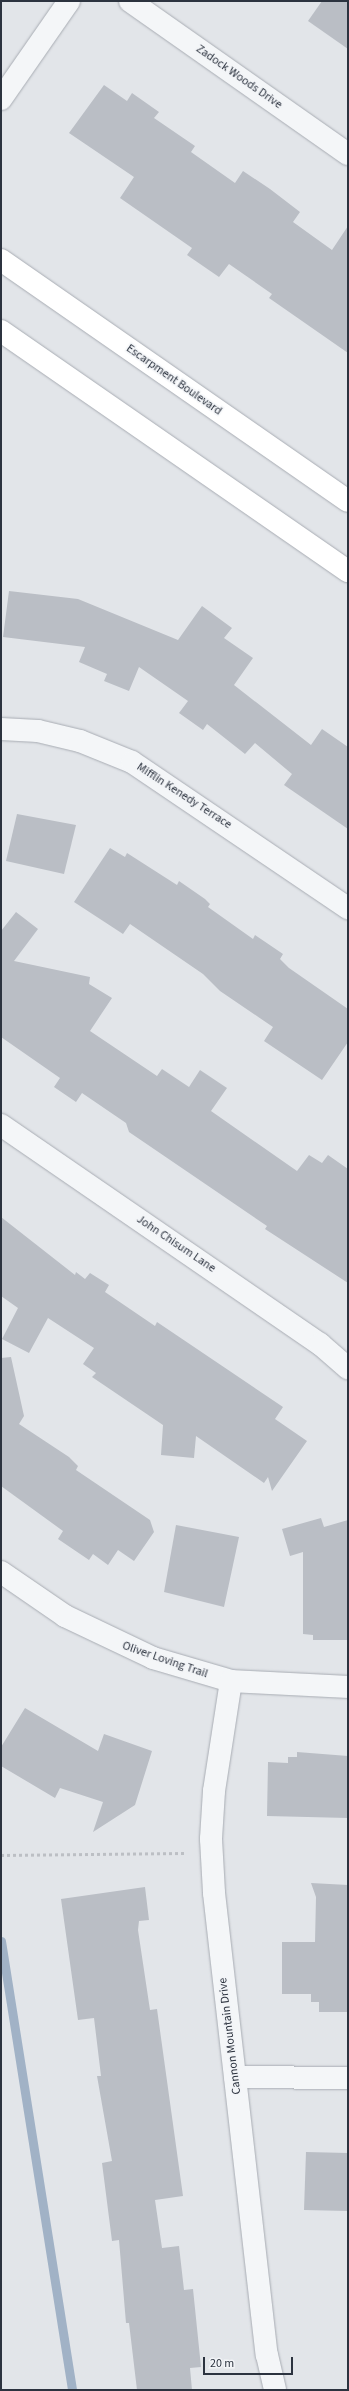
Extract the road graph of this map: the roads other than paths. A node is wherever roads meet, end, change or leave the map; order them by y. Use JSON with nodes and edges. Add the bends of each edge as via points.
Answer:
{"nodes":[{"id":1,"x":69,"y":1,"type":"edge"},
{"id":2,"x":130,"y":1,"type":"edge"},
{"id":3,"x":1,"y":99,"type":"edge"},
{"id":4,"x":348,"y":154,"type":"edge"},
{"id":5,"x":1,"y":260,"type":"edge"},
{"id":6,"x":1,"y":331,"type":"edge"},
{"id":7,"x":348,"y":501,"type":"edge"},
{"id":8,"x":348,"y":571,"type":"edge"},
{"id":9,"x":1,"y":729,"type":"edge"},
{"id":10,"x":348,"y":908,"type":"edge"},
{"id":11,"x":1,"y":1124,"type":"edge"},
{"id":12,"x":348,"y":1368,"type":"edge"},
{"id":13,"x":1,"y":1572,"type":"edge"},
{"id":14,"x":231,"y":1681,"type":"junction"},
{"id":15,"x":348,"y":1687,"type":"edge"},
{"id":16,"x":235,"y":2078,"type":"junction"},
{"id":17,"x":348,"y":2078,"type":"edge"},
{"id":18,"x":275,"y":2390,"type":"edge"}],
"edges":[{"from":1,"to":3,"type":"street"},
{"from":2,"to":4,"type":"street","name":"Zadock Woods Drive"},
{"from":5,"to":7,"type":"main road","name":"Escarpment Boulevard"},
{"from":6,"to":8,"type":"main road"},
{"from":9,"to":10,"type":"street","name":"Mifflin Kenedy Terrace","via":[[38,731],[80,741],[132,762]]},
{"from":11,"to":12,"type":"street","name":"John Chisum Lane","via":[[320,1344]]},
{"from":13,"to":14,"type":"street","name":"Oliver Loving Trail","via":[[65,1616],[119,1644]]},
{"from":14,"to":15,"type":"street","name":"Oliver Loving Trail"},
{"from":14,"to":16,"type":"street","name":"Cannon Mountain Drive","via":[[211,1839]]},
{"from":16,"to":17,"type":"street"},
{"from":16,"to":18,"type":"street","name":"Cannon Mountain Drive","via":[[267,2355]]}]}
